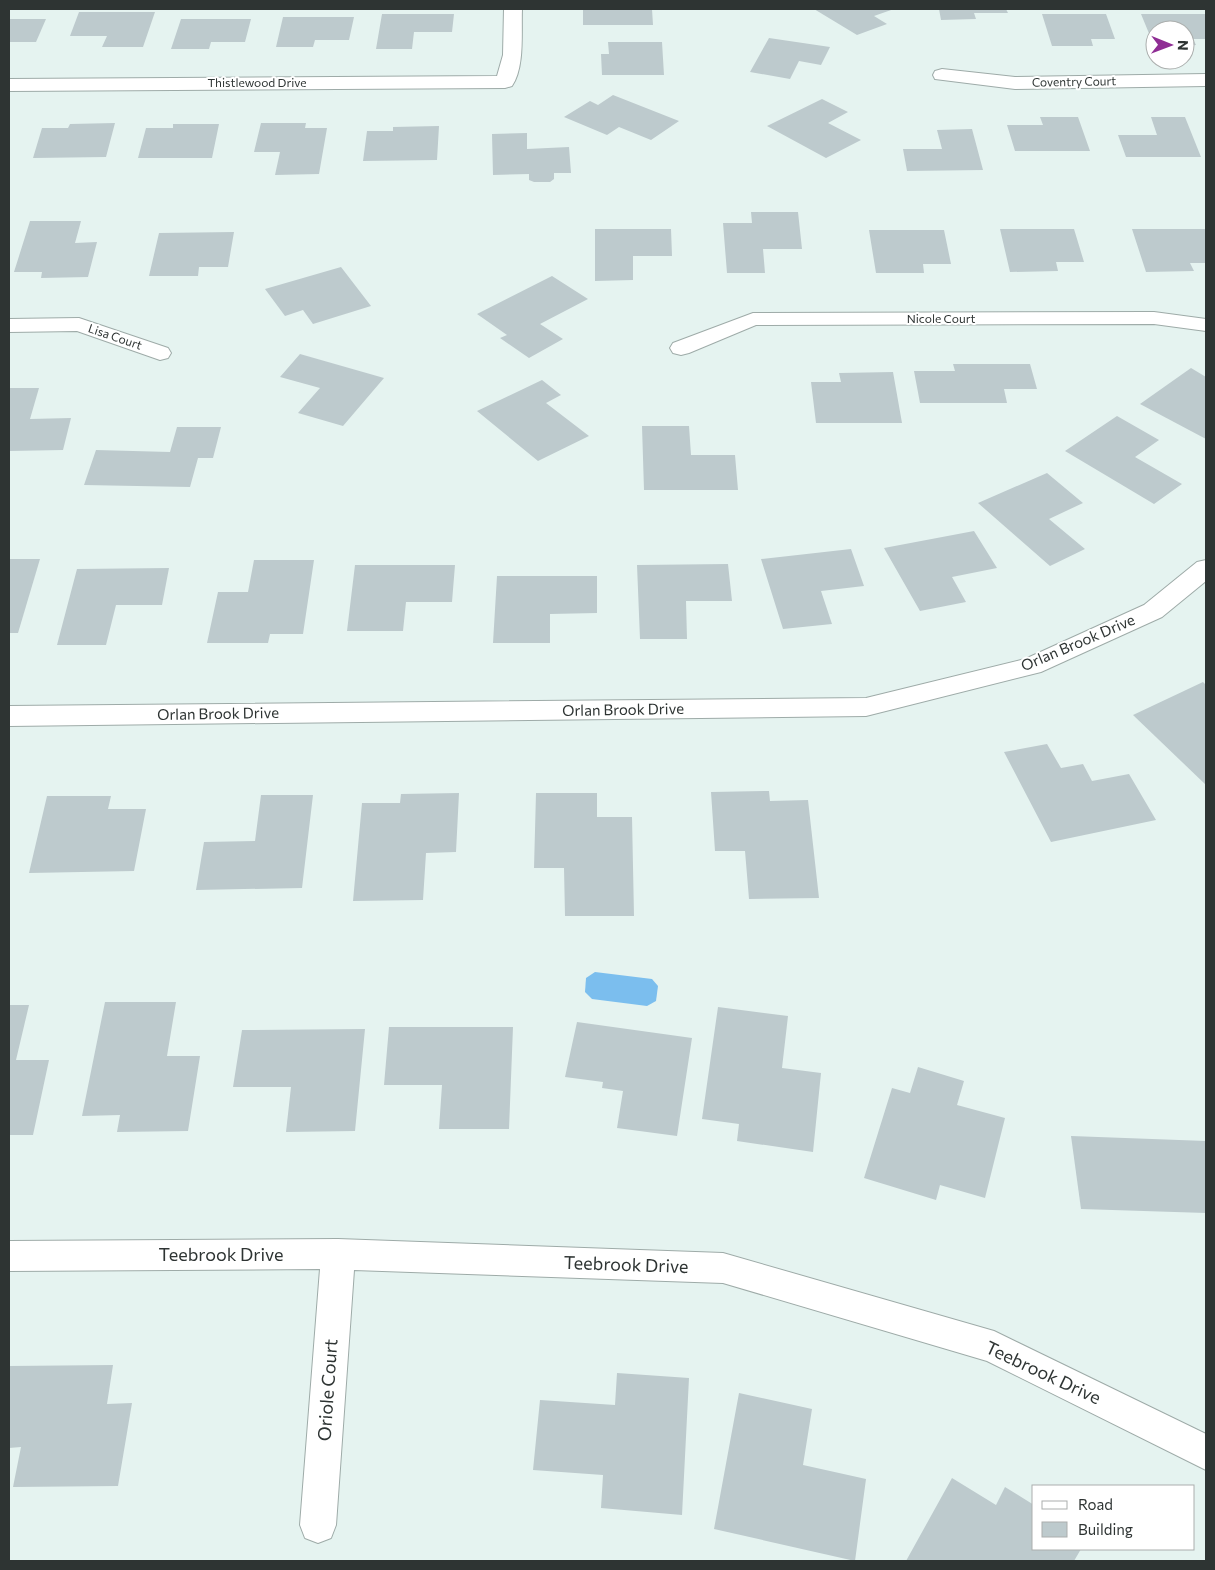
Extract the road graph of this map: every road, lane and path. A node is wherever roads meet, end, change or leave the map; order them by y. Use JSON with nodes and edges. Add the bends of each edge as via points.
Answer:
{"nodes":[{"id":1,"x":513,"y":9,"type":"edge"},
{"id":2,"x":942,"y":75,"type":"dead end"},
{"id":3,"x":1206,"y":80,"type":"edge"},
{"id":4,"x":9,"y":85,"type":"edge"},
{"id":5,"x":1206,"y":325,"type":"edge"},
{"id":6,"x":9,"y":326,"type":"edge"},
{"id":7,"x":681,"y":348,"type":"dead end"},
{"id":8,"x":160,"y":353,"type":"dead end"},
{"id":9,"x":1206,"y":568,"type":"edge"},
{"id":10,"x":9,"y":716,"type":"edge"},
{"id":11,"x":338,"y":1254,"type":"junction"},
{"id":12,"x":9,"y":1256,"type":"edge"},
{"id":13,"x":1205,"y":1449,"type":"edge"},
{"id":14,"x":318,"y":1525,"type":"dead end"}],
"edges":[{"from":1,"to":4,"type":"street","name":"Thistlewood Drive","via":[[512,55],[505,82]]},
{"from":2,"to":3,"type":"street","name":"Coventry Court","via":[[1015,83]]},
{"from":5,"to":7,"type":"street","name":"Nicole Court","via":[[1154,318],[753,319]]},
{"from":6,"to":8,"type":"street","name":"Lisa Court","via":[[79,324]]},
{"from":9,"to":10,"type":"street","name":"Orlan Brook Drive","via":[[1153,611],[1032,666],[866,707]]},
{"from":11,"to":12,"type":"street","name":"Teebrook Drive"},
{"from":11,"to":13,"type":"street","name":"Teebrook Drive","via":[[723,1268],[994,1347]]},
{"from":11,"to":14,"type":"street","name":"Oriole Court"}]}
